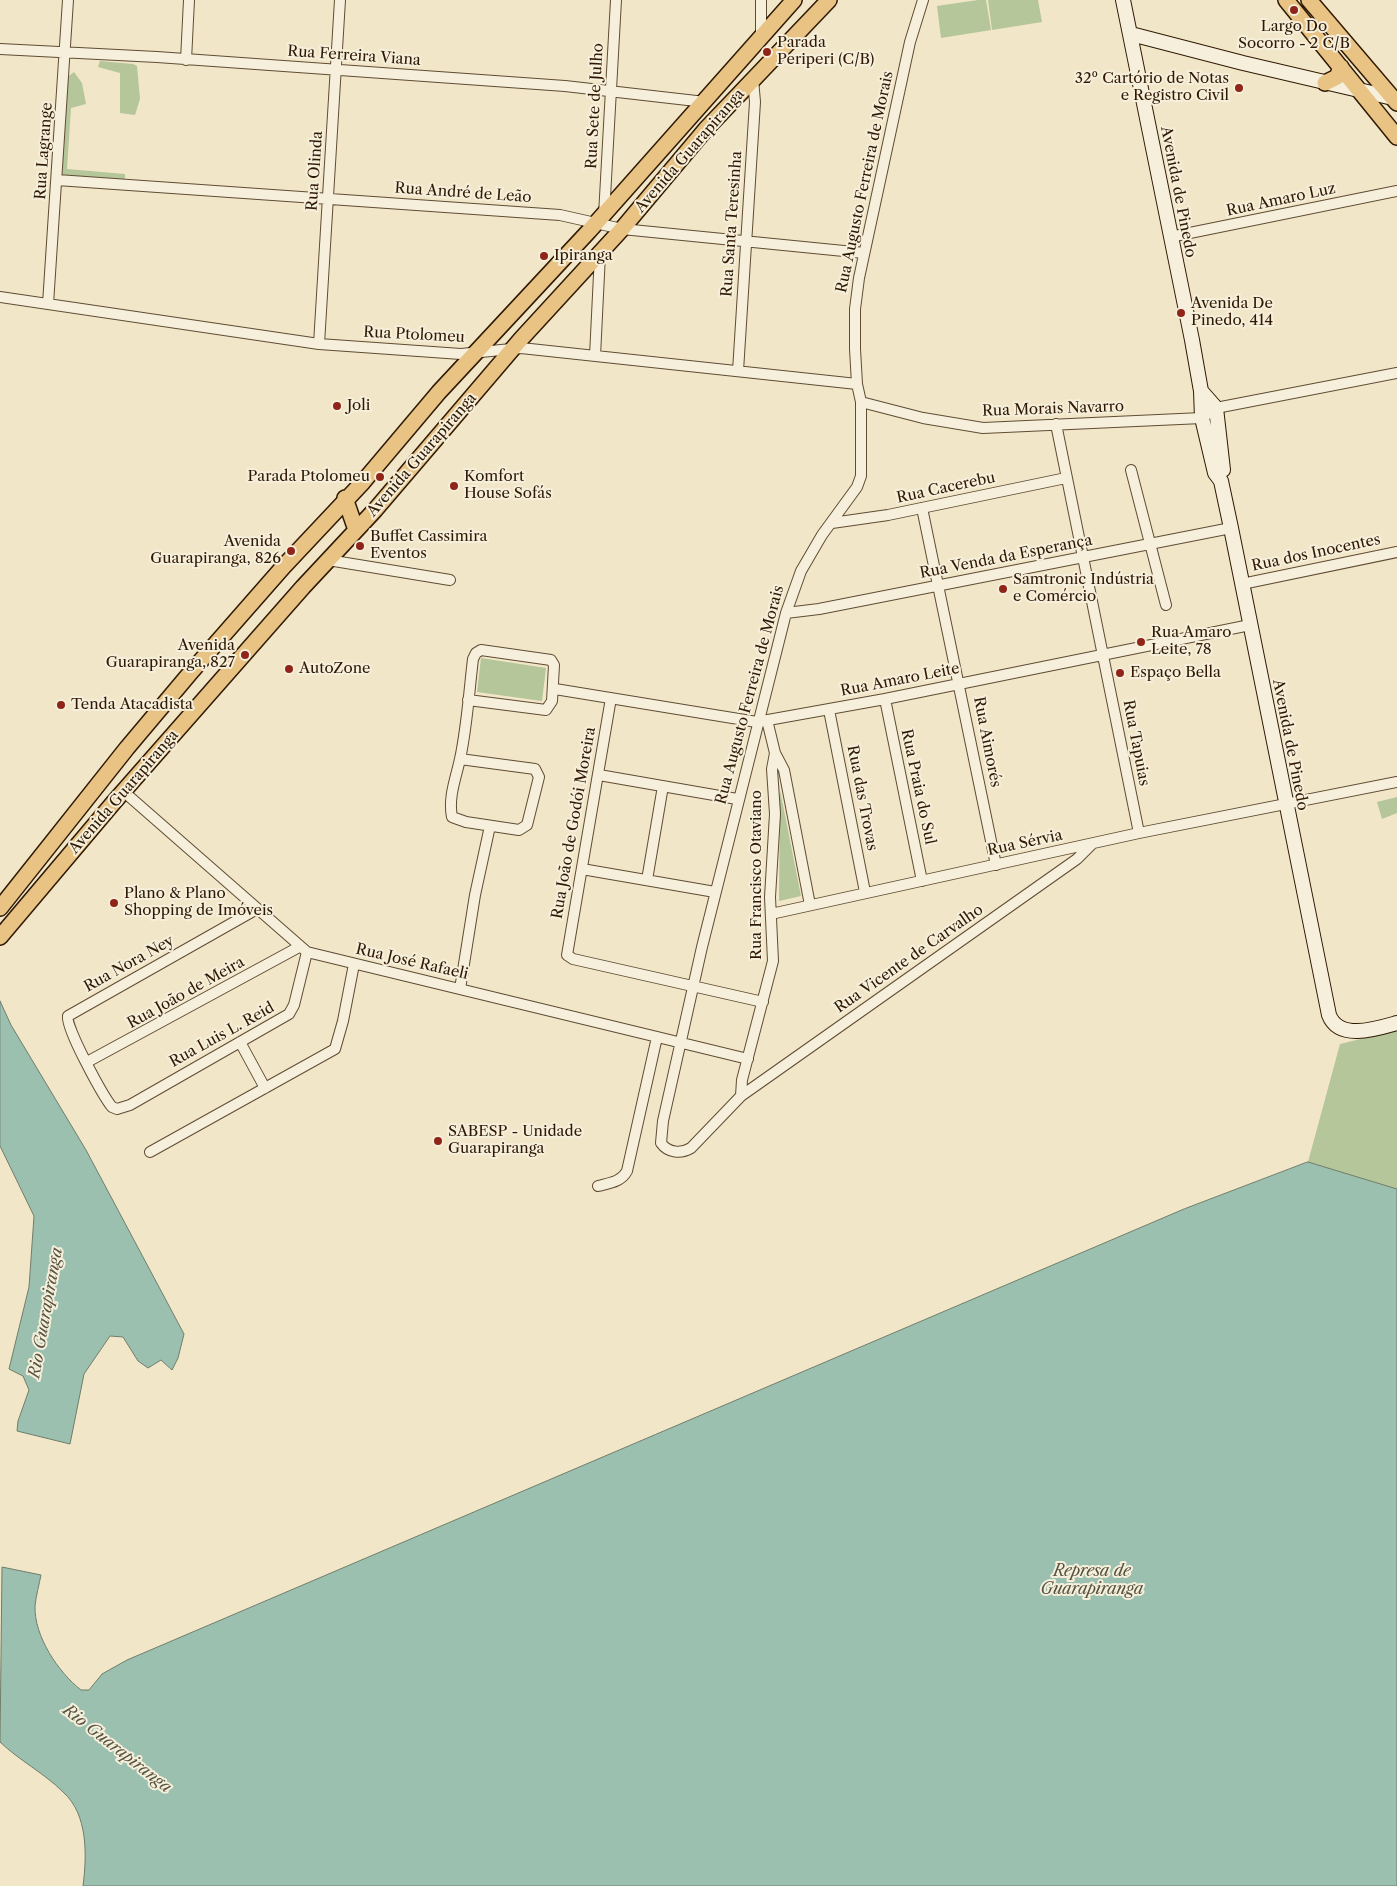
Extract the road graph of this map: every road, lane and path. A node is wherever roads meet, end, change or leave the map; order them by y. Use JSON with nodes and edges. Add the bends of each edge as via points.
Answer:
{"nodes":[{"id":1,"x":68,"y":0,"type":"edge"},
{"id":2,"x":189,"y":0,"type":"edge"},
{"id":3,"x":340,"y":0,"type":"edge"},
{"id":4,"x":616,"y":0,"type":"edge"},
{"id":5,"x":761,"y":0,"type":"edge"},
{"id":6,"x":794,"y":0,"type":"edge"},
{"id":7,"x":829,"y":0,"type":"edge"},
{"id":8,"x":923,"y":0,"type":"edge"},
{"id":9,"x":1123,"y":0,"type":"edge"},
{"id":10,"x":1286,"y":0,"type":"edge"},
{"id":11,"x":1309,"y":0,"type":"edge"},
{"id":12,"x":1131,"y":34,"type":"junction"},
{"id":13,"x":760,"y":40,"type":"junction"},
{"id":14,"x":0,"y":49,"type":"edge"},
{"id":15,"x":65,"y":53,"type":"junction"},
{"id":16,"x":186,"y":60,"type":"junction"},
{"id":17,"x":1340,"y":67,"type":"junction"},
{"id":18,"x":336,"y":70,"type":"junction"},
{"id":19,"x":753,"y":79,"type":"junction"},
{"id":20,"x":1325,"y":83,"type":"junction"},
{"id":21,"x":610,"y":91,"type":"junction"},
{"id":22,"x":1359,"y":91,"type":"junction"},
{"id":23,"x":1396,"y":100,"type":"edge"},
{"id":24,"x":705,"y":102,"type":"junction"},
{"id":25,"x":1397,"y":137,"type":"edge"},
{"id":26,"x":57,"y":180,"type":"junction"},
{"id":27,"x":1397,"y":191,"type":"edge"},
{"id":28,"x":328,"y":198,"type":"junction"},
{"id":29,"x":600,"y":218,"type":"junction"},
{"id":30,"x":622,"y":229,"type":"junction"},
{"id":31,"x":1170,"y":237,"type":"junction"},
{"id":32,"x":746,"y":242,"type":"junction"},
{"id":33,"x":864,"y":253,"type":"junction"},
{"id":34,"x":600,"y":254,"type":"junction"},
{"id":35,"x":0,"y":297,"type":"edge"},
{"id":36,"x":48,"y":304,"type":"junction"},
{"id":37,"x":319,"y":344,"type":"junction"},
{"id":38,"x":515,"y":347,"type":"junction"},
{"id":39,"x":474,"y":354,"type":"junction"},
{"id":40,"x":595,"y":356,"type":"junction"},
{"id":41,"x":738,"y":371,"type":"junction"},
{"id":42,"x":1397,"y":372,"type":"edge"},
{"id":43,"x":857,"y":384,"type":"junction"},
{"id":44,"x":1201,"y":391,"type":"junction"},
{"id":45,"x":861,"y":402,"type":"junction"},
{"id":46,"x":1216,"y":408,"type":"junction"},
{"id":47,"x":1202,"y":418,"type":"junction"},
{"id":48,"x":1056,"y":424,"type":"junction"},
{"id":49,"x":1131,"y":470,"type":"dead end"},
{"id":50,"x":1066,"y":478,"type":"junction"},
{"id":51,"x":1221,"y":481,"type":"junction"},
{"id":52,"x":346,"y":498,"type":"junction"},
{"id":53,"x":922,"y":508,"type":"junction"},
{"id":54,"x":832,"y":523,"type":"junction"},
{"id":55,"x":1231,"y":528,"type":"junction"},
{"id":56,"x":356,"y":530,"type":"junction"},
{"id":57,"x":1150,"y":544,"type":"junction"},
{"id":58,"x":1397,"y":552,"type":"edge"},
{"id":59,"x":1083,"y":557,"type":"junction"},
{"id":60,"x":328,"y":560,"type":"junction"},
{"id":61,"x":450,"y":580,"type":"dead end"},
{"id":62,"x":1242,"y":584,"type":"junction"},
{"id":63,"x":939,"y":585,"type":"junction"},
{"id":64,"x":1166,"y":605,"type":"dead end"},
{"id":65,"x":786,"y":612,"type":"junction"},
{"id":66,"x":1250,"y":625,"type":"junction"},
{"id":67,"x":1103,"y":654,"type":"junction"},
{"id":68,"x":960,"y":684,"type":"junction"},
{"id":69,"x":554,"y":689,"type":"junction"},
{"id":70,"x":610,"y":698,"type":"junction"},
{"id":71,"x":885,"y":699,"type":"junction"},
{"id":72,"x":468,"y":700,"type":"junction"},
{"id":73,"x":829,"y":710,"type":"junction"},
{"id":74,"x":762,"y":721,"type":"junction"},
{"id":75,"x":127,"y":748,"type":"junction"},
{"id":76,"x":775,"y":753,"type":"junction"},
{"id":77,"x":460,"y":759,"type":"junction"},
{"id":78,"x":599,"y":775,"type":"junction"},
{"id":79,"x":1397,"y":782,"type":"edge"},
{"id":80,"x":663,"y":786,"type":"junction"},
{"id":81,"x":123,"y":791,"type":"junction"},
{"id":82,"x":737,"y":799,"type":"junction"},
{"id":83,"x":1286,"y":804,"type":"junction"},
{"id":84,"x":490,"y":826,"type":"junction"},
{"id":85,"x":1139,"y":833,"type":"junction"},
{"id":86,"x":1092,"y":844,"type":"junction"},
{"id":87,"x":996,"y":865,"type":"junction"},
{"id":88,"x":582,"y":869,"type":"junction"},
{"id":89,"x":647,"y":880,"type":"junction"},
{"id":90,"x":922,"y":881,"type":"junction"},
{"id":91,"x":715,"y":892,"type":"junction"},
{"id":92,"x":866,"y":892,"type":"junction"},
{"id":93,"x":4,"y":904,"type":"edge"},
{"id":94,"x":810,"y":905,"type":"junction"},
{"id":95,"x":257,"y":909,"type":"junction"},
{"id":96,"x":771,"y":914,"type":"junction"},
{"id":97,"x":0,"y":937,"type":"edge"},
{"id":98,"x":303,"y":950,"type":"junction"},
{"id":99,"x":354,"y":964,"type":"junction"},
{"id":100,"x":694,"y":986,"type":"junction"},
{"id":101,"x":460,"y":989,"type":"junction"},
{"id":102,"x":763,"y":1002,"type":"junction"},
{"id":103,"x":1397,"y":1024,"type":"edge"},
{"id":104,"x":657,"y":1037,"type":"junction"},
{"id":105,"x":240,"y":1042,"type":"junction"},
{"id":106,"x":682,"y":1044,"type":"junction"},
{"id":107,"x":748,"y":1059,"type":"junction"},
{"id":108,"x":87,"y":1062,"type":"junction"},
{"id":109,"x":265,"y":1088,"type":"junction"},
{"id":110,"x":741,"y":1096,"type":"junction"},
{"id":111,"x":664,"y":1147,"type":"joint"},
{"id":112,"x":150,"y":1152,"type":"dead end"},
{"id":113,"x":598,"y":1186,"type":"dead end"}],
"edges":[{"from":1,"to":15,"type":"street","name":"Rua Lagrange"},
{"from":2,"to":16,"type":"street"},
{"from":3,"to":18,"type":"street","name":"Rua Olinda"},
{"from":4,"to":21,"type":"street","name":"Rua Sete de Julho"},
{"from":5,"to":13,"type":"street"},
{"from":6,"to":13,"type":"main road","name":"Avenida Guarapiranga"},
{"from":7,"to":19,"type":"main road","name":"Avenida Guarapiranga"},
{"from":8,"to":33,"type":"street","name":"Rua Augusto Ferreira de Morais","via":[[910,42]]},
{"from":9,"to":12,"type":"street","name":"Avenida de Pinedo"},
{"from":10,"to":17,"type":"main road"},
{"from":11,"to":23,"type":"main road"},
{"from":12,"to":20,"type":"street"},
{"from":12,"to":31,"type":"street","name":"Avenida de Pinedo"},
{"from":13,"to":24,"type":"main road","name":"Avenida Guarapiranga"},
{"from":14,"to":15,"type":"street","name":"Rua Ferreira Viana"},
{"from":15,"to":16,"type":"street","name":"Rua Ferreira Viana"},
{"from":15,"to":26,"type":"street","name":"Rua Lagrange"},
{"from":16,"to":18,"type":"street","name":"Rua Ferreira Viana"},
{"from":17,"to":20,"type":"main road","via":[[1337,77]]},
{"from":17,"to":22,"type":"main road"},
{"from":18,"to":21,"type":"street","name":"Rua Ferreira Viana"},
{"from":18,"to":28,"type":"street","name":"Rua Olinda"},
{"from":19,"to":30,"type":"main road","name":"Avenida Guarapiranga","via":[[706,129]]},
{"from":19,"to":32,"type":"street","name":"Rua Santa Teresinha","via":[[755,102]]},
{"from":20,"to":22,"type":"street"},
{"from":21,"to":24,"type":"street","name":"Rua Ferreira Viana"},
{"from":21,"to":29,"type":"street","name":"Rua Sete de Julho"},
{"from":22,"to":23,"type":"street"},
{"from":22,"to":25,"type":"main road"},
{"from":24,"to":29,"type":"main road","name":"Avenida Guarapiranga"},
{"from":26,"to":28,"type":"street","name":"Rua André de Leão"},
{"from":26,"to":36,"type":"street","name":"Rua Lagrange"},
{"from":27,"to":31,"type":"street","name":"Rua Amaro Luz"},
{"from":28,"to":29,"type":"street","name":"Rua André de Leão"},
{"from":28,"to":37,"type":"street","name":"Rua Olinda"},
{"from":29,"to":30,"type":"street","name":"Rua André de Leão"},
{"from":29,"to":39,"type":"main road","name":"Avenida Guarapiranga"},
{"from":30,"to":32,"type":"street","name":"Rua André de Leão"},
{"from":30,"to":34,"type":"main road","name":"Avenida Guarapiranga"},
{"from":31,"to":44,"type":"street","name":"Avenida de Pinedo"},
{"from":32,"to":33,"type":"street","name":"Rua André de Leão"},
{"from":32,"to":41,"type":"street","name":"Rua Santa Teresinha"},
{"from":33,"to":43,"type":"street","name":"Rua Augusto Ferreira de Morais","via":[[855,309]]},
{"from":34,"to":38,"type":"main road","name":"Avenida Guarapiranga"},
{"from":34,"to":40,"type":"street"},
{"from":35,"to":36,"type":"street","name":"Rua Ptolomeu"},
{"from":36,"to":37,"type":"street","name":"Rua Ptolomeu"},
{"from":37,"to":39,"type":"street","name":"Rua Ptolomeu"},
{"from":38,"to":39,"type":"street","name":"Rua Ptolomeu"},
{"from":38,"to":40,"type":"street","name":"Rua Ptolomeu"},
{"from":38,"to":56,"type":"main road","name":"Avenida Guarapiranga"},
{"from":39,"to":52,"type":"main road","name":"Avenida Guarapiranga"},
{"from":40,"to":41,"type":"street","name":"Rua Ptolomeu"},
{"from":41,"to":43,"type":"street","name":"Rua Ptolomeu"},
{"from":42,"to":46,"type":"street"},
{"from":43,"to":45,"type":"street","name":"Rua Augusto Ferreira de Morais"},
{"from":44,"to":46,"type":"street"},
{"from":44,"to":47,"type":"street","name":"Avenida de Pinedo"},
{"from":45,"to":48,"type":"street","name":"Rua Morais Navarro","via":[[924,418],[983,428]]},
{"from":45,"to":54,"type":"street","name":"Rua Augusto Ferreira de Morais","via":[[861,476]]},
{"from":46,"to":47,"type":"street"},
{"from":46,"to":51,"type":"street","name":"Avenida de Pinedo","via":[[1223,471]]},
{"from":47,"to":48,"type":"street","name":"Rua Morais Navarro"},
{"from":47,"to":51,"type":"street","name":"Avenida de Pinedo","via":[[1215,472]]},
{"from":48,"to":50,"type":"street","name":"Rua Tapuias"},
{"from":49,"to":57,"type":"street"},
{"from":50,"to":53,"type":"street","name":"Rua Cacerebu"},
{"from":50,"to":59,"type":"street","name":"Rua Tapuias"},
{"from":51,"to":55,"type":"street","name":"Avenida de Pinedo"},
{"from":52,"to":56,"type":"main road"},
{"from":52,"to":75,"type":"main road","name":"Avenida Guarapiranga"},
{"from":53,"to":54,"type":"street","name":"Rua Cacerebu"},
{"from":53,"to":63,"type":"street","name":"Rua Aimorés"},
{"from":54,"to":65,"type":"street","name":"Rua Augusto Ferreira de Morais","via":[[801,572]]},
{"from":55,"to":57,"type":"street","name":"Rua Venda da Esperança"},
{"from":55,"to":62,"type":"street","name":"Avenida de Pinedo"},
{"from":56,"to":60,"type":"main road","name":"Avenida Guarapiranga"},
{"from":57,"to":59,"type":"street","name":"Rua Venda da Esperança"},
{"from":57,"to":64,"type":"street"},
{"from":58,"to":62,"type":"street","name":"Rua dos Inocentes"},
{"from":59,"to":63,"type":"street","name":"Rua Venda da Esperança"},
{"from":59,"to":67,"type":"street","name":"Rua Tapuias"},
{"from":60,"to":61,"type":"street"},
{"from":60,"to":81,"type":"main road","name":"Avenida Guarapiranga"},
{"from":62,"to":66,"type":"street","name":"Avenida de Pinedo"},
{"from":63,"to":65,"type":"street","name":"Rua Venda da Esperança","via":[[819,609]]},
{"from":63,"to":68,"type":"street","name":"Rua Aimorés"},
{"from":65,"to":74,"type":"street","name":"Rua Augusto Ferreira de Morais"},
{"from":66,"to":67,"type":"street","name":"Rua Amaro Leite"},
{"from":66,"to":83,"type":"street","name":"Avenida de Pinedo"},
{"from":67,"to":68,"type":"street","name":"Rua Amaro Leite"},
{"from":67,"to":85,"type":"street","name":"Rua Tapuias"},
{"from":68,"to":71,"type":"street","name":"Rua Amaro Leite"},
{"from":68,"to":87,"type":"street","name":"Rua Aimorés"},
{"from":69,"to":70,"type":"street","name":"Rua Amaro Leite"},
{"from":69,"to":72,"type":"street","via":[[551,706],[543,710]]},
{"from":69,"to":72,"type":"street","via":[[555,669],[550,660],[485,651],[476,653]]},
{"from":70,"to":74,"type":"street","name":"Rua Amaro Leite"},
{"from":70,"to":78,"type":"street","name":"Rua João de Godói Moreira"},
{"from":71,"to":73,"type":"street","name":"Rua Amaro Leite"},
{"from":71,"to":90,"type":"street","name":"Rua Praia do Sul"},
{"from":72,"to":77,"type":"street"},
{"from":73,"to":74,"type":"street","name":"Rua Amaro Leite"},
{"from":73,"to":92,"type":"street","name":"Rua das Trovas"},
{"from":74,"to":76,"type":"street","name":"Rua Francisco Otaviano"},
{"from":74,"to":82,"type":"street","name":"Rua Augusto Ferreira de Morais"},
{"from":75,"to":81,"type":"main road","via":[[114,780]]},
{"from":75,"to":93,"type":"main road","name":"Avenida Guarapiranga"},
{"from":76,"to":94,"type":"street","via":[[784,770]]},
{"from":76,"to":96,"type":"street","name":"Rua Francisco Otaviano","via":[[772,769],[775,814]]},
{"from":77,"to":84,"type":"street","via":[[453,781],[452,817]]},
{"from":77,"to":84,"type":"street","via":[[535,769],[539,776],[527,825],[519,830]]},
{"from":78,"to":80,"type":"street"},
{"from":78,"to":88,"type":"street","name":"Rua João de Godói Moreira"},
{"from":79,"to":83,"type":"street","name":"Rua Sérvia"},
{"from":80,"to":82,"type":"street"},
{"from":80,"to":89,"type":"street"},
{"from":81,"to":95,"type":"street","name":"Rua José Rafaeli"},
{"from":81,"to":97,"type":"main road","name":"Avenida Guarapiranga"},
{"from":82,"to":91,"type":"street","name":"Rua Augusto Ferreira de Morais"},
{"from":83,"to":85,"type":"street","name":"Rua Sérvia"},
{"from":83,"to":103,"type":"street","name":"Avenida de Pinedo","via":[[1328,1015],[1337,1027],[1350,1031]]},
{"from":84,"to":101,"type":"street"},
{"from":85,"to":86,"type":"street","name":"Rua Sérvia"},
{"from":86,"to":87,"type":"street","name":"Rua Sérvia"},
{"from":86,"to":110,"type":"street","name":"Rua Vicente de Carvalho","via":[[1077,859]]},
{"from":87,"to":90,"type":"street","name":"Rua Sérvia"},
{"from":88,"to":89,"type":"street"},
{"from":88,"to":100,"type":"street","name":"Rua João de Godói Moreira","via":[[567,952],[573,959]]},
{"from":89,"to":91,"type":"street"},
{"from":90,"to":92,"type":"street","name":"Rua Sérvia"},
{"from":91,"to":100,"type":"street","name":"Rua Augusto Ferreira de Morais"},
{"from":92,"to":94,"type":"street","name":"Rua Sérvia"},
{"from":94,"to":96,"type":"street","name":"Rua Sérvia"},
{"from":95,"to":98,"type":"street","name":"Rua José Rafaeli"},
{"from":95,"to":108,"type":"street","name":"Rua Nora Ney","via":[[68,1016],[67,1021]]},
{"from":96,"to":102,"type":"street","name":"Rua Francisco Otaviano","via":[[773,961]]},
{"from":98,"to":99,"type":"street","name":"Rua José Rafaeli"},
{"from":98,"to":105,"type":"street","name":"Rua Luis L. Reid","via":[[290,1012]]},
{"from":98,"to":108,"type":"street","name":"Rua João de Meira"},
{"from":99,"to":101,"type":"street","name":"Rua José Rafaeli"},
{"from":99,"to":109,"type":"street","via":[[336,1048]]},
{"from":100,"to":102,"type":"street"},
{"from":100,"to":106,"type":"street","name":"Rua Augusto Ferreira de Morais"},
{"from":101,"to":104,"type":"street","name":"Rua José Rafaeli"},
{"from":102,"to":107,"type":"street","name":"Rua Francisco Otaviano"},
{"from":104,"to":106,"type":"street","name":"Rua José Rafaeli"},
{"from":104,"to":113,"type":"street","via":[[627,1171],[616,1182]]},
{"from":105,"to":108,"type":"street","name":"Rua Luis L. Reid","via":[[130,1105],[117,1109],[112,1107]]},
{"from":105,"to":109,"type":"street"},
{"from":106,"to":107,"type":"street","name":"Rua José Rafaeli"},
{"from":106,"to":111,"type":"street","name":"Rua Augusto Ferreira de Morais","via":[[661,1134]]},
{"from":107,"to":110,"type":"street","name":"Rua Francisco Otaviano"},
{"from":109,"to":112,"type":"street"},
{"from":110,"to":111,"type":"street","name":"Rua Vicente de Carvalho","via":[[685,1152]]}]}
